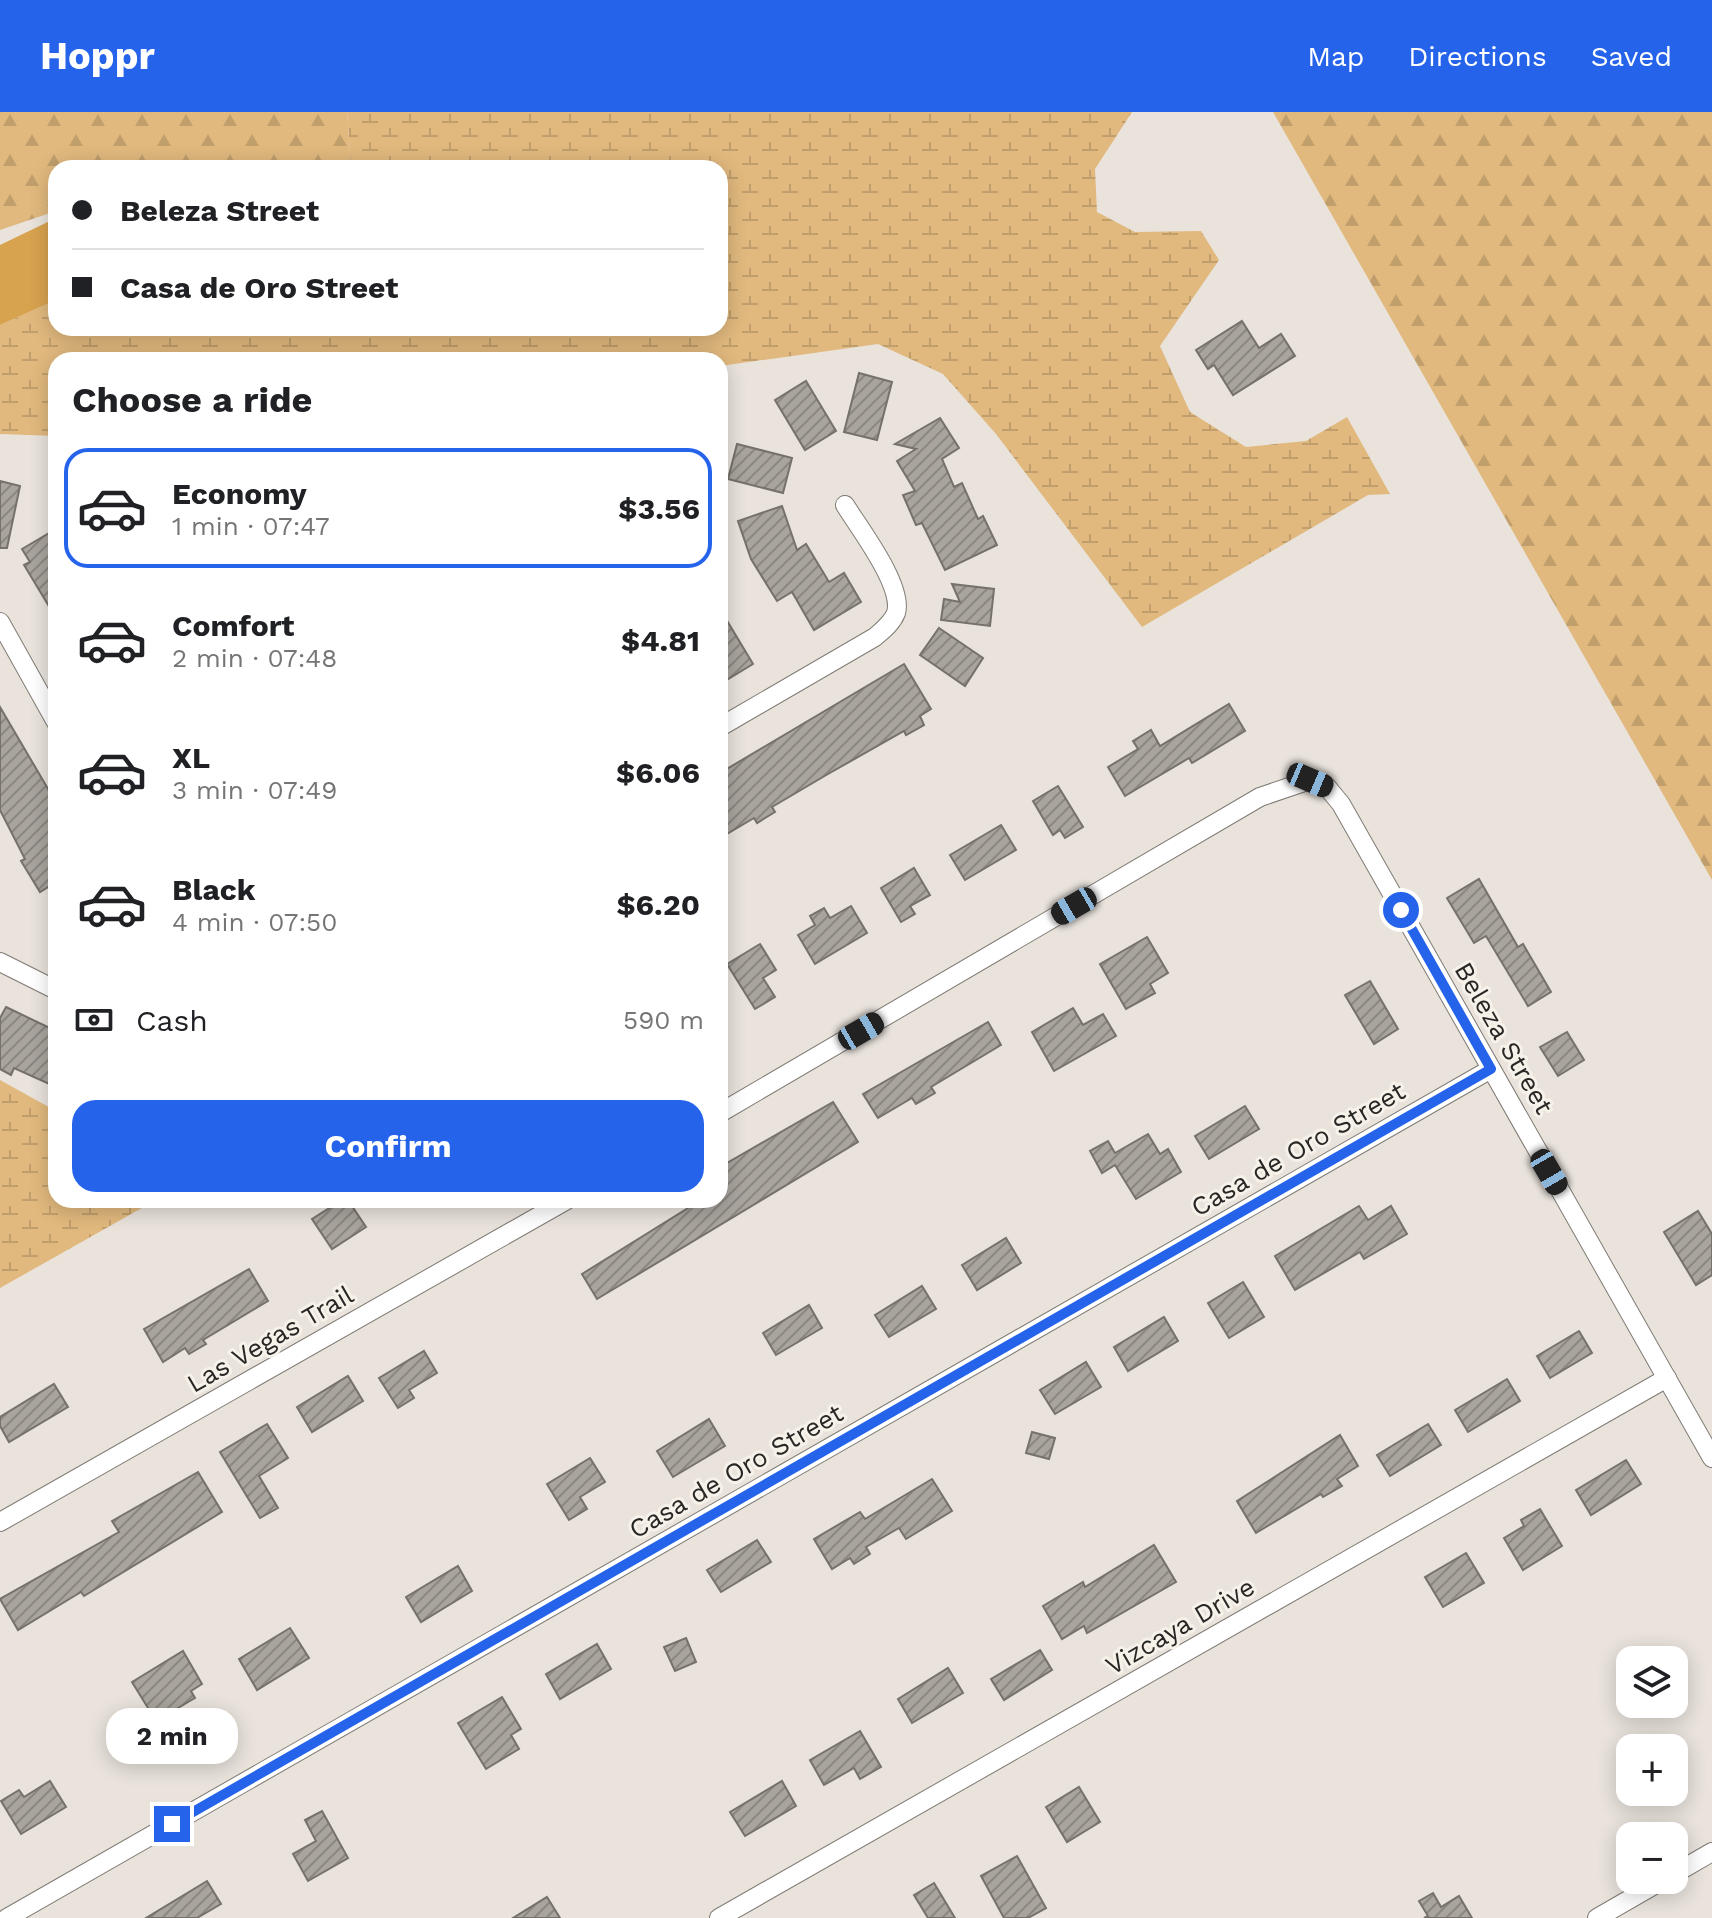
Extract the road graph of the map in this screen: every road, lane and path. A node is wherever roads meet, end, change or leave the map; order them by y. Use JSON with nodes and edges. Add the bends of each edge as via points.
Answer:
{"nodes":[{"id":1,"x":845,"y":505,"type":"dead end"},
{"id":2,"x":0,"y":622,"type":"edge"},
{"id":3,"x":48,"y":708,"type":"edge"},
{"id":4,"x":728,"y":722,"type":"edge"},
{"id":5,"x":0,"y":962,"type":"edge"},
{"id":6,"x":48,"y":986,"type":"edge"},
{"id":7,"x":1491,"y":1069,"type":"junction"},
{"id":8,"x":728,"y":1108,"type":"edge"},
{"id":9,"x":553,"y":1208,"type":"edge"},
{"id":10,"x":1667,"y":1378,"type":"junction"},
{"id":11,"x":1712,"y":1458,"type":"edge"},
{"id":12,"x":0,"y":1522,"type":"edge"},
{"id":13,"x":1712,"y":1852,"type":"edge"},
{"id":14,"x":1688,"y":1866,"type":"edge"},
{"id":15,"x":1639,"y":1894,"type":"edge"},
{"id":16,"x":7,"y":1918,"type":"edge"},
{"id":17,"x":719,"y":1918,"type":"edge"},
{"id":18,"x":1597,"y":1918,"type":"edge"}],
"edges":[{"from":1,"to":4,"type":"street","via":[[892,582],[897,601],[891,622],[875,637]]},
{"from":2,"to":3,"type":"street"},
{"from":5,"to":6,"type":"street"},
{"from":7,"to":8,"type":"street","name":"Beleza Street","via":[[1341,804],[1327,787],[1310,780],[1260,797]]},
{"from":7,"to":10,"type":"street","name":"Beleza Street"},
{"from":7,"to":16,"type":"street","name":"Casa de Oro Street"},
{"from":9,"to":12,"type":"street","name":"Las Vegas Trail"},
{"from":10,"to":11,"type":"street","name":"Beleza Street"},
{"from":10,"to":17,"type":"street","name":"Vizcaya Drive"},
{"from":13,"to":14,"type":"street"},
{"from":15,"to":18,"type":"street"}]}
